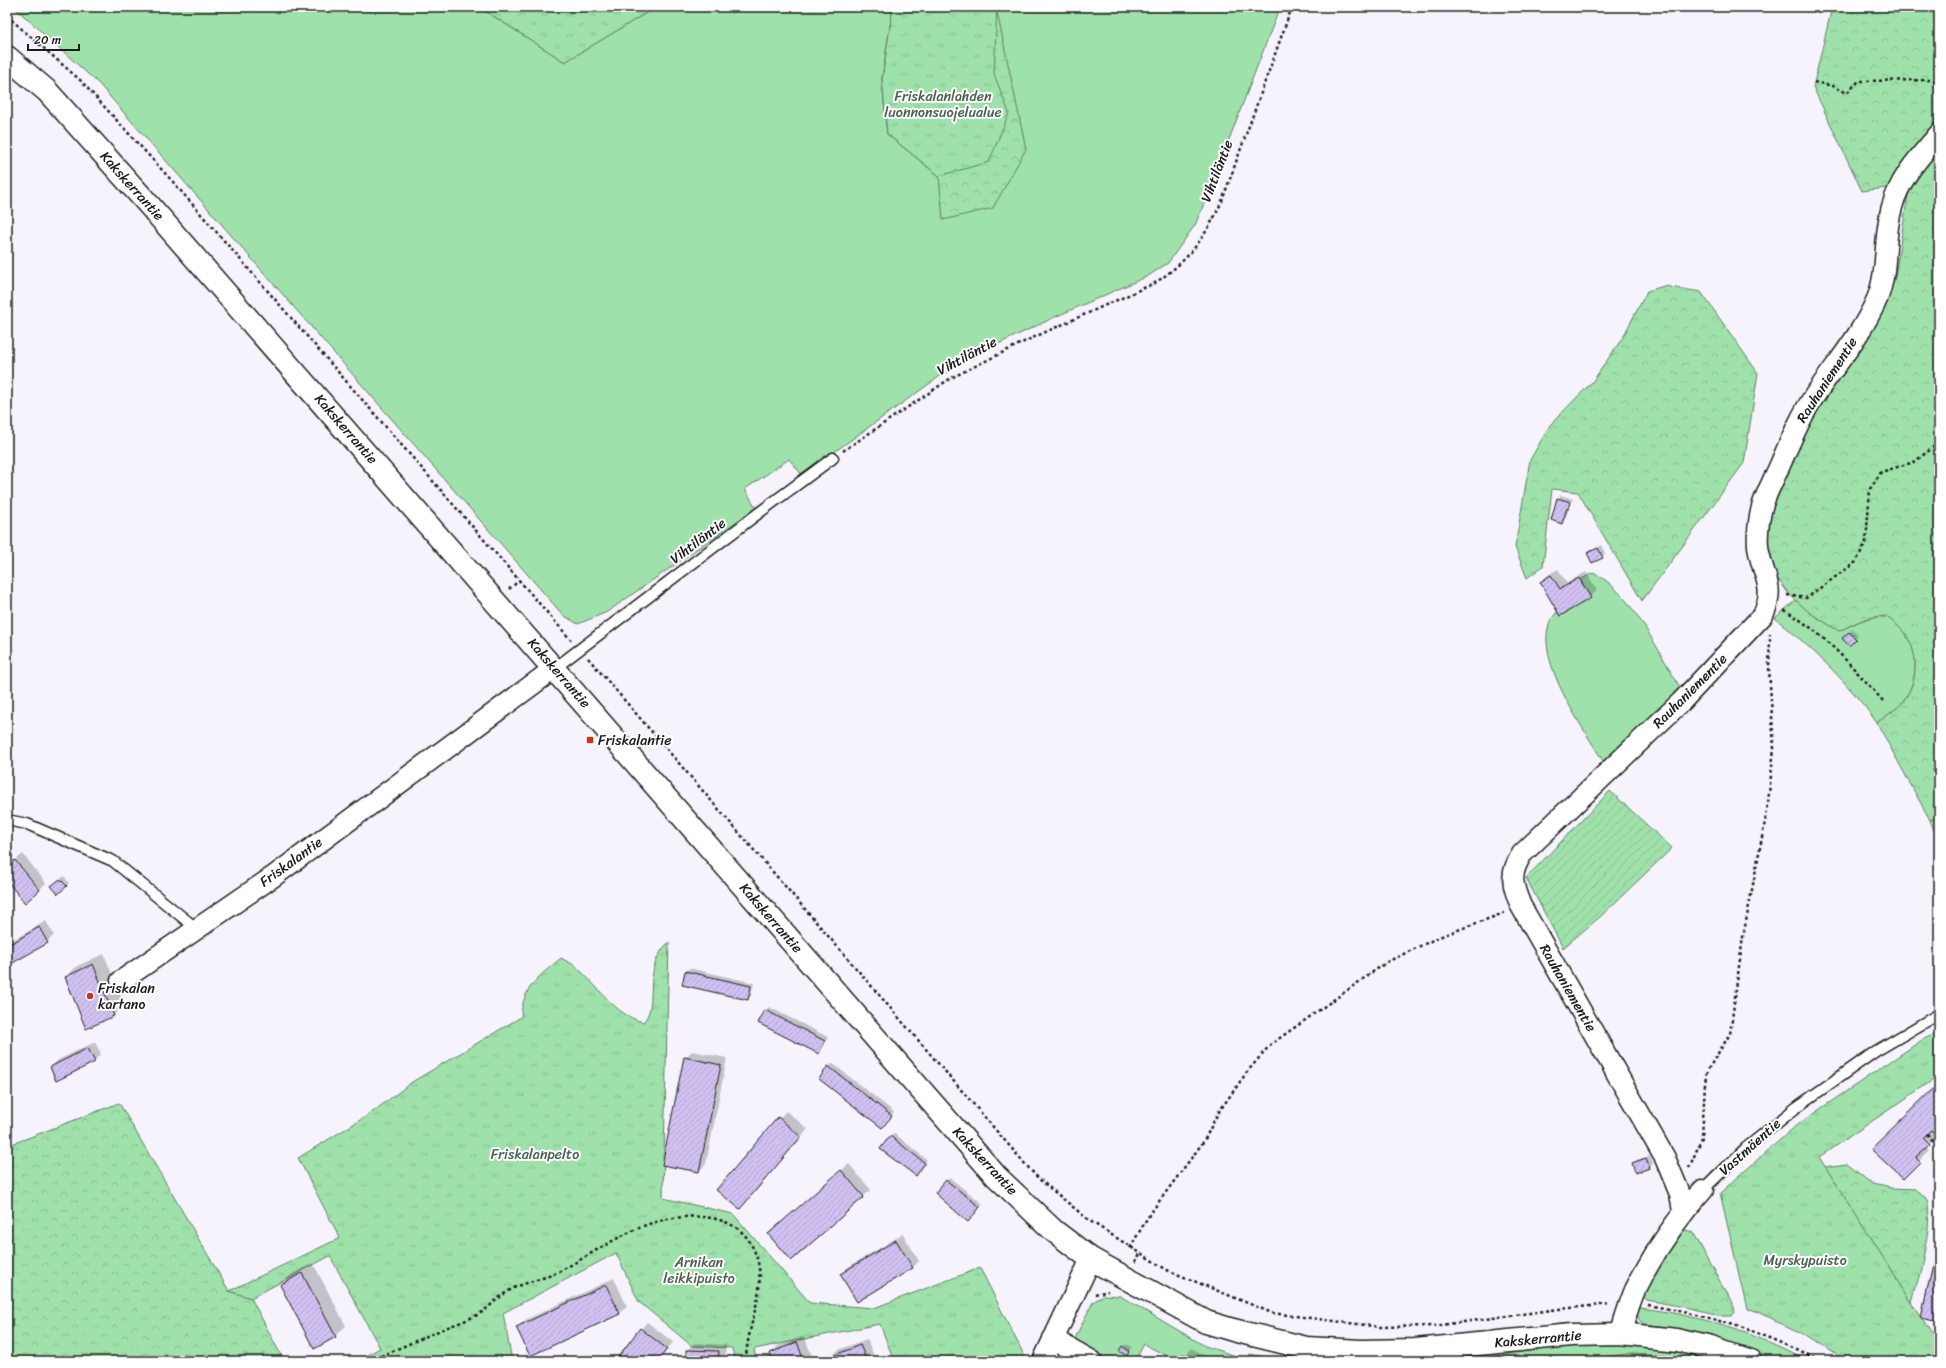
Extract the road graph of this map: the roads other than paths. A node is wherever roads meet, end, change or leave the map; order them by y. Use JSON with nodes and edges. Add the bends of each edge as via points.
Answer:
{"nodes":[{"id":1,"x":7,"y":57,"type":"edge"},
{"id":2,"x":1939,"y":134,"type":"edge"},
{"id":3,"x":833,"y":458,"type":"road end"},
{"id":4,"x":555,"y":668,"type":"junction"},
{"id":5,"x":7,"y":820,"type":"edge"},
{"id":6,"x":197,"y":929,"type":"junction"},
{"id":7,"x":121,"y":981,"type":"dead end"},
{"id":8,"x":1939,"y":1014,"type":"edge"},
{"id":9,"x":1703,"y":1190,"type":"joint"},
{"id":10,"x":1682,"y":1203,"type":"junction"},
{"id":11,"x":1091,"y":1259,"type":"junction"},
{"id":12,"x":1620,"y":1334,"type":"junction"},
{"id":13,"x":1053,"y":1339,"type":"junction"},
{"id":14,"x":1043,"y":1361,"type":"edge"},
{"id":15,"x":1092,"y":1361,"type":"edge"},
{"id":16,"x":1750,"y":1361,"type":"edge"}],
"edges":[{"from":1,"to":4,"type":"main road","name":"Kakskerrantie","via":[[47,92],[78,125]]},
{"from":2,"to":10,"type":"street","name":"Rauhaniementie","via":[[1910,168],[1898,187],[1891,207],[1883,275],[1877,298],[1862,327],[1801,419],[1762,506],[1758,546],[1767,603],[1681,702],[1522,854],[1514,865],[1512,881],[1521,906],[1665,1158]]},
{"from":3,"to":4,"type":"lane","name":"Vihtiläntie"},
{"from":4,"to":6,"type":"street","name":"Friskalantie","via":[[274,876]]},
{"from":4,"to":11,"type":"main road","name":"Kakskerrantie","via":[[996,1176],[1054,1231]]},
{"from":5,"to":6,"type":"lane","via":[[26,824],[113,861]]},
{"from":6,"to":7,"type":"street","name":"Friskalantie"},
{"from":8,"to":9,"type":"lane","name":"Vastmäentie","via":[[1876,1051],[1797,1107],[1746,1148]]},
{"from":9,"to":10,"type":"street","name":"Vastmäentie"},
{"from":10,"to":12,"type":"street","name":"Vastmäentie","via":[[1635,1291]]},
{"from":11,"to":12,"type":"main road","name":"Kakskerrantie","via":[[1206,1322],[1306,1348],[1415,1350],[1571,1335]]},
{"from":11,"to":13,"type":"street"},
{"from":12,"to":16,"type":"main road","name":"Kakskerrantie","via":[[1678,1340]]},
{"from":13,"to":14,"type":"street"},
{"from":13,"to":15,"type":"street"}]}
